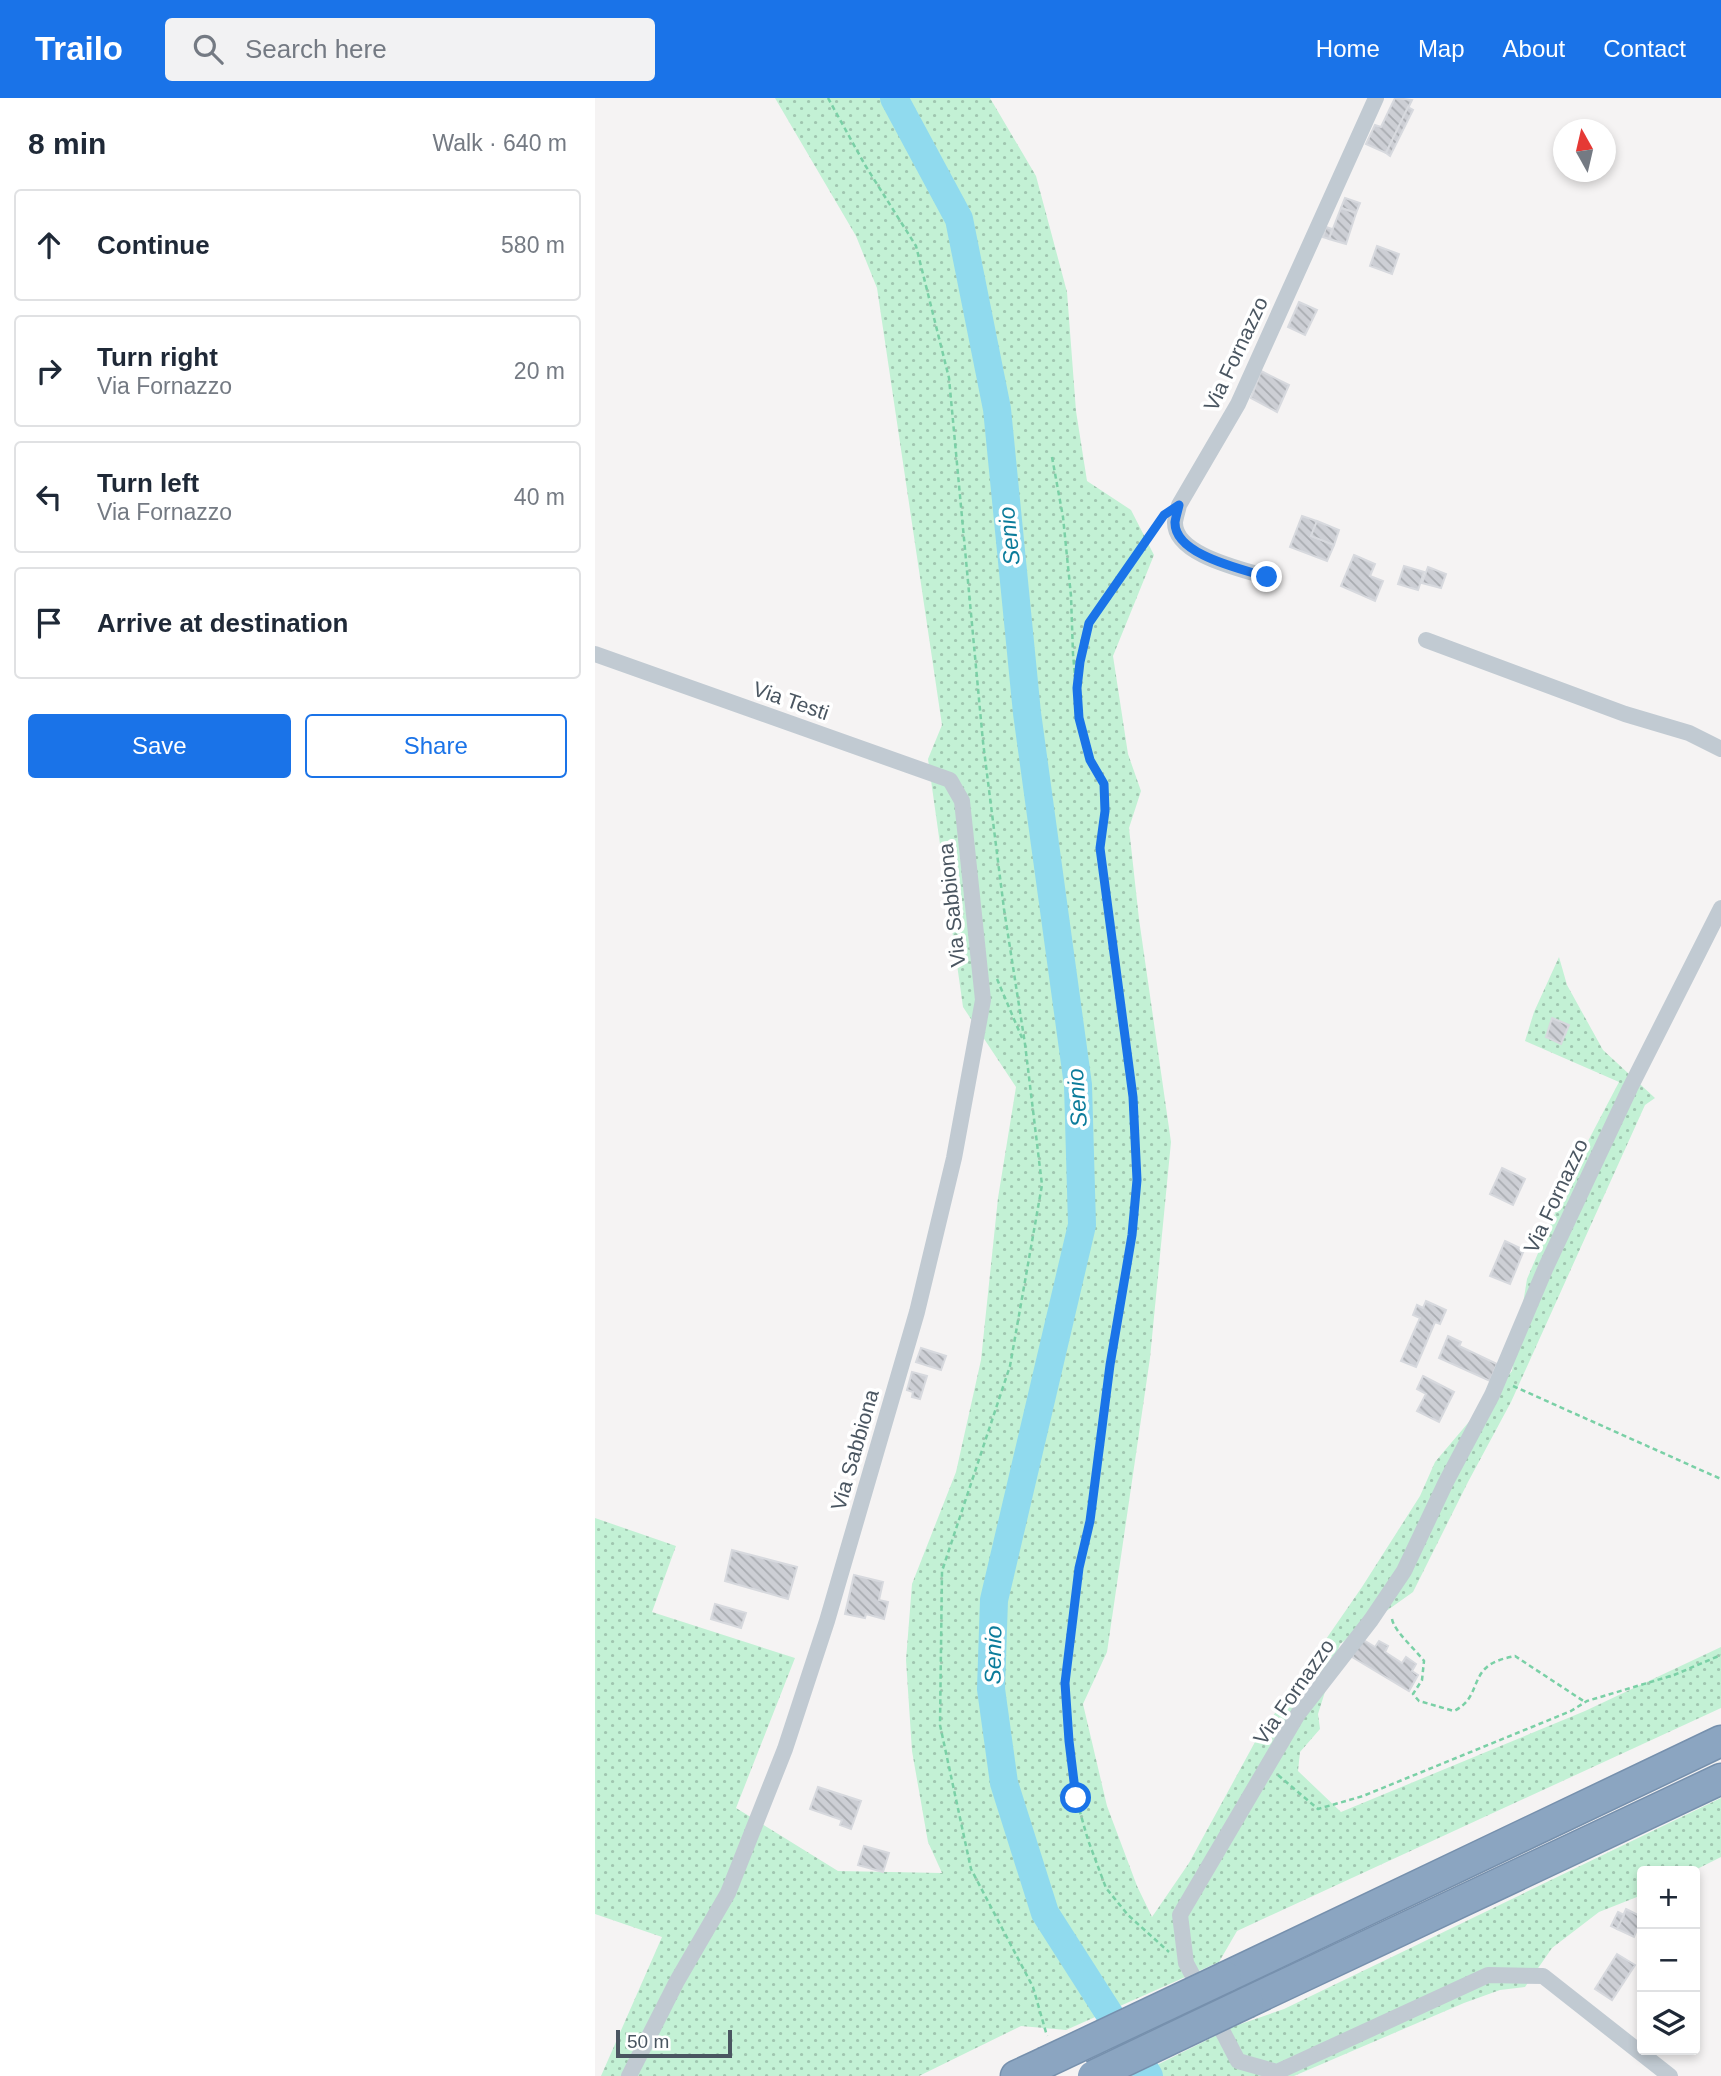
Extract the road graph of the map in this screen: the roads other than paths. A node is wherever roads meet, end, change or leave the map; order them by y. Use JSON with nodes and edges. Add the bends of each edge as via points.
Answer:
{"nodes":[{"id":1,"x":1376,"y":98,"type":"edge"},
{"id":2,"x":1267,"y":577,"type":"dead end"},
{"id":3,"x":1426,"y":640,"type":"dead end"},
{"id":4,"x":595,"y":654,"type":"edge"},
{"id":5,"x":1721,"y":749,"type":"edge"},
{"id":6,"x":962,"y":801,"type":"joint"},
{"id":7,"x":1721,"y":908,"type":"edge"},
{"id":8,"x":1721,"y":1741,"type":"edge"},
{"id":9,"x":1721,"y":1779,"type":"edge"},
{"id":10,"x":629,"y":2076,"type":"edge"},
{"id":11,"x":1016,"y":2076,"type":"edge"},
{"id":12,"x":1093,"y":2076,"type":"edge"},
{"id":13,"x":1670,"y":2076,"type":"edge"}],
"edges":[{"from":1,"to":2,"type":"street","name":"Via Fornazzo","via":[[1238,404],[1179,505],[1175,523],[1179,536],[1191,548]]},
{"from":3,"to":5,"type":"street","via":[[1689,733]]},
{"from":4,"to":6,"type":"street","name":"Via Testi","via":[[950,780]]},
{"from":6,"to":10,"type":"street","name":"Via Sabbiona","via":[[983,1000],[954,1158],[917,1312],[785,1749],[728,1893]]},
{"from":7,"to":13,"type":"street","name":"Via Fornazzo","via":[[1613,1124],[1496,1385],[1405,1572],[1298,1714],[1180,1915],[1185,1957],[1238,2061],[1276,2072],[1488,1975],[1543,1976]]},
{"from":8,"to":11,"type":"highway","bridge":true,"via":[[1226,1977],[1046,2051]]},
{"from":9,"to":12,"type":"highway","bridge":true}]}
